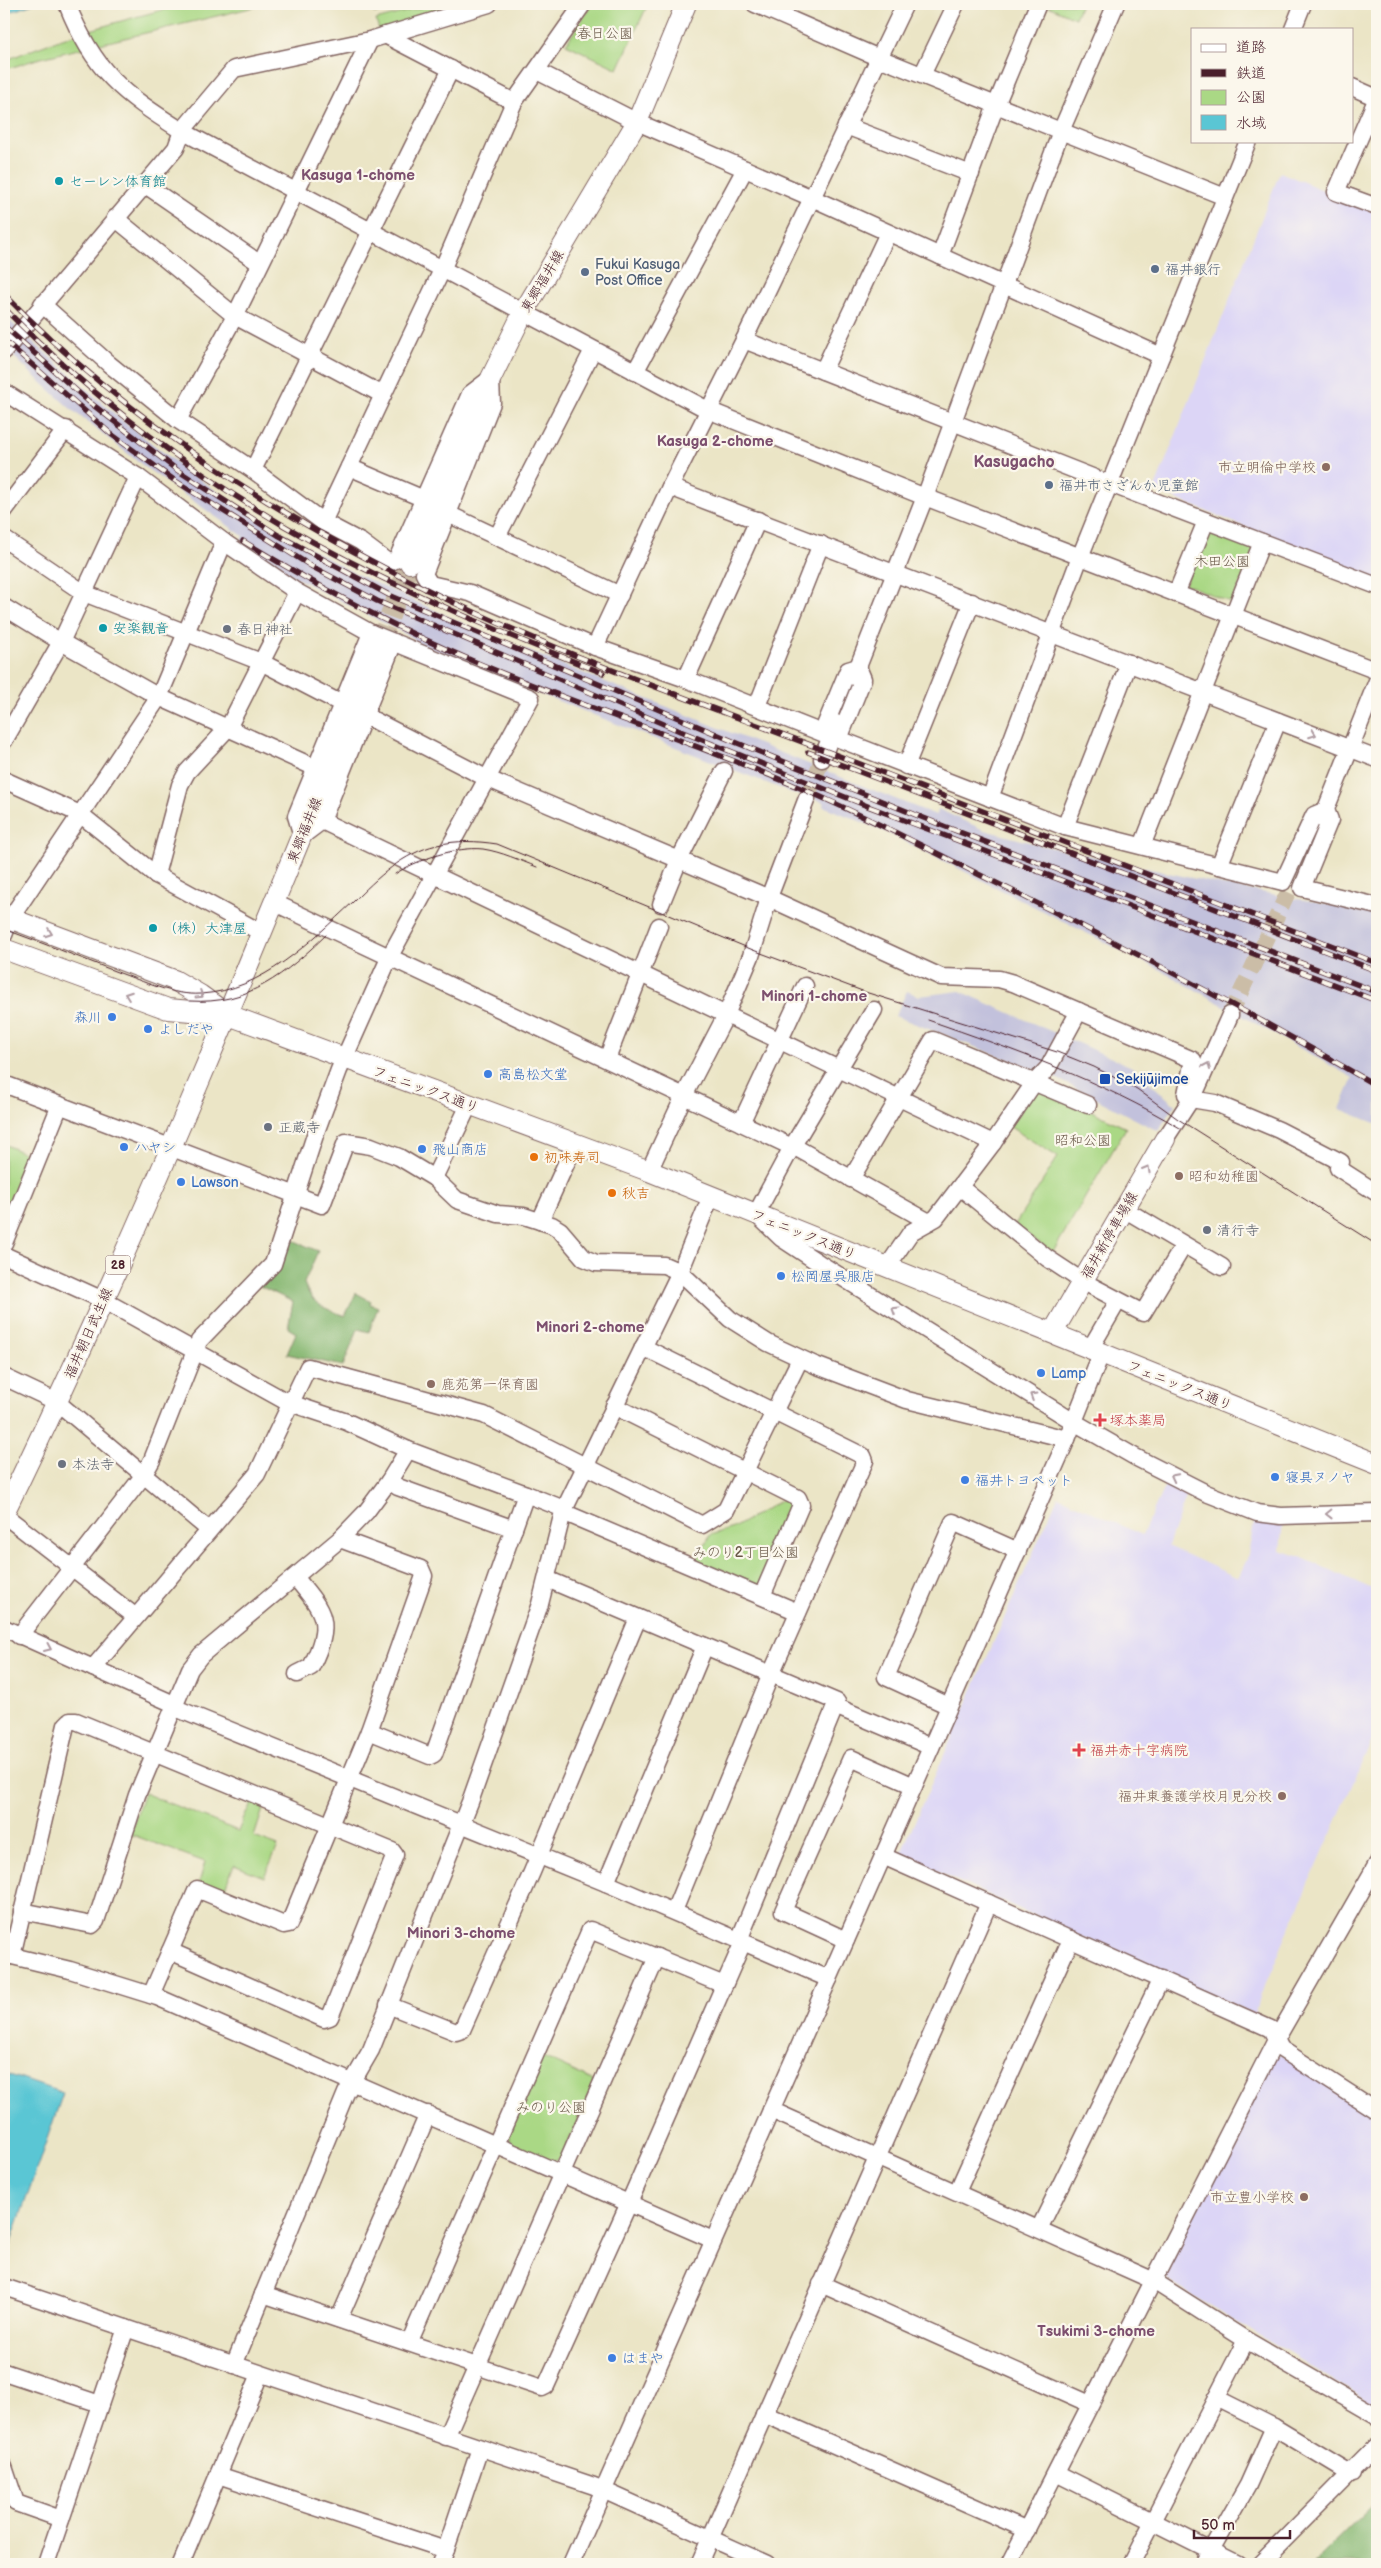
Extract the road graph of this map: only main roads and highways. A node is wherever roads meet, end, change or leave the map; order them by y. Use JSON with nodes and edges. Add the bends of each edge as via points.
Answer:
{"nodes":[{"id":1,"x":686,"y":4,"type":"edge"},
{"id":2,"x":410,"y":563,"type":"tunnel mouth"},
{"id":3,"x":381,"y":640,"type":"tunnel mouth"},
{"id":4,"x":6,"y":923,"type":"edge"},
{"id":5,"x":4,"y":949,"type":"edge"},
{"id":6,"x":226,"y":1014,"type":"junction"},
{"id":7,"x":1165,"y":1139,"type":"road end"},
{"id":8,"x":1052,"y":1332,"type":"junction"},
{"id":9,"x":1377,"y":1464,"type":"edge"},
{"id":10,"x":4,"y":1514,"type":"edge"}],
"edges":[{"from":1,"to":2,"type":"main road","name":"東郷福井線","via":[[637,122],[523,313]]},
{"from":3,"to":6,"type":"main road","name":"東郷福井線","via":[[275,903]]},
{"from":4,"to":6,"type":"main road","name":"フェニックス通り","one_way":true,"via":[[174,980]]},
{"from":6,"to":5,"type":"main road","name":"フェニックス通り","one_way":true,"via":[[168,1009]]},
{"from":6,"to":8,"type":"main road","name":"フェニックス通り","via":[[649,1171]]},
{"from":6,"to":10,"type":"main road","name":"福井朝日武生線","number":"28","via":[[103,1300]]},
{"from":8,"to":7,"type":"main road","name":"福井新停車場線","one_way":true},
{"from":8,"to":9,"type":"main road","name":"フェニックス通り"}]}
